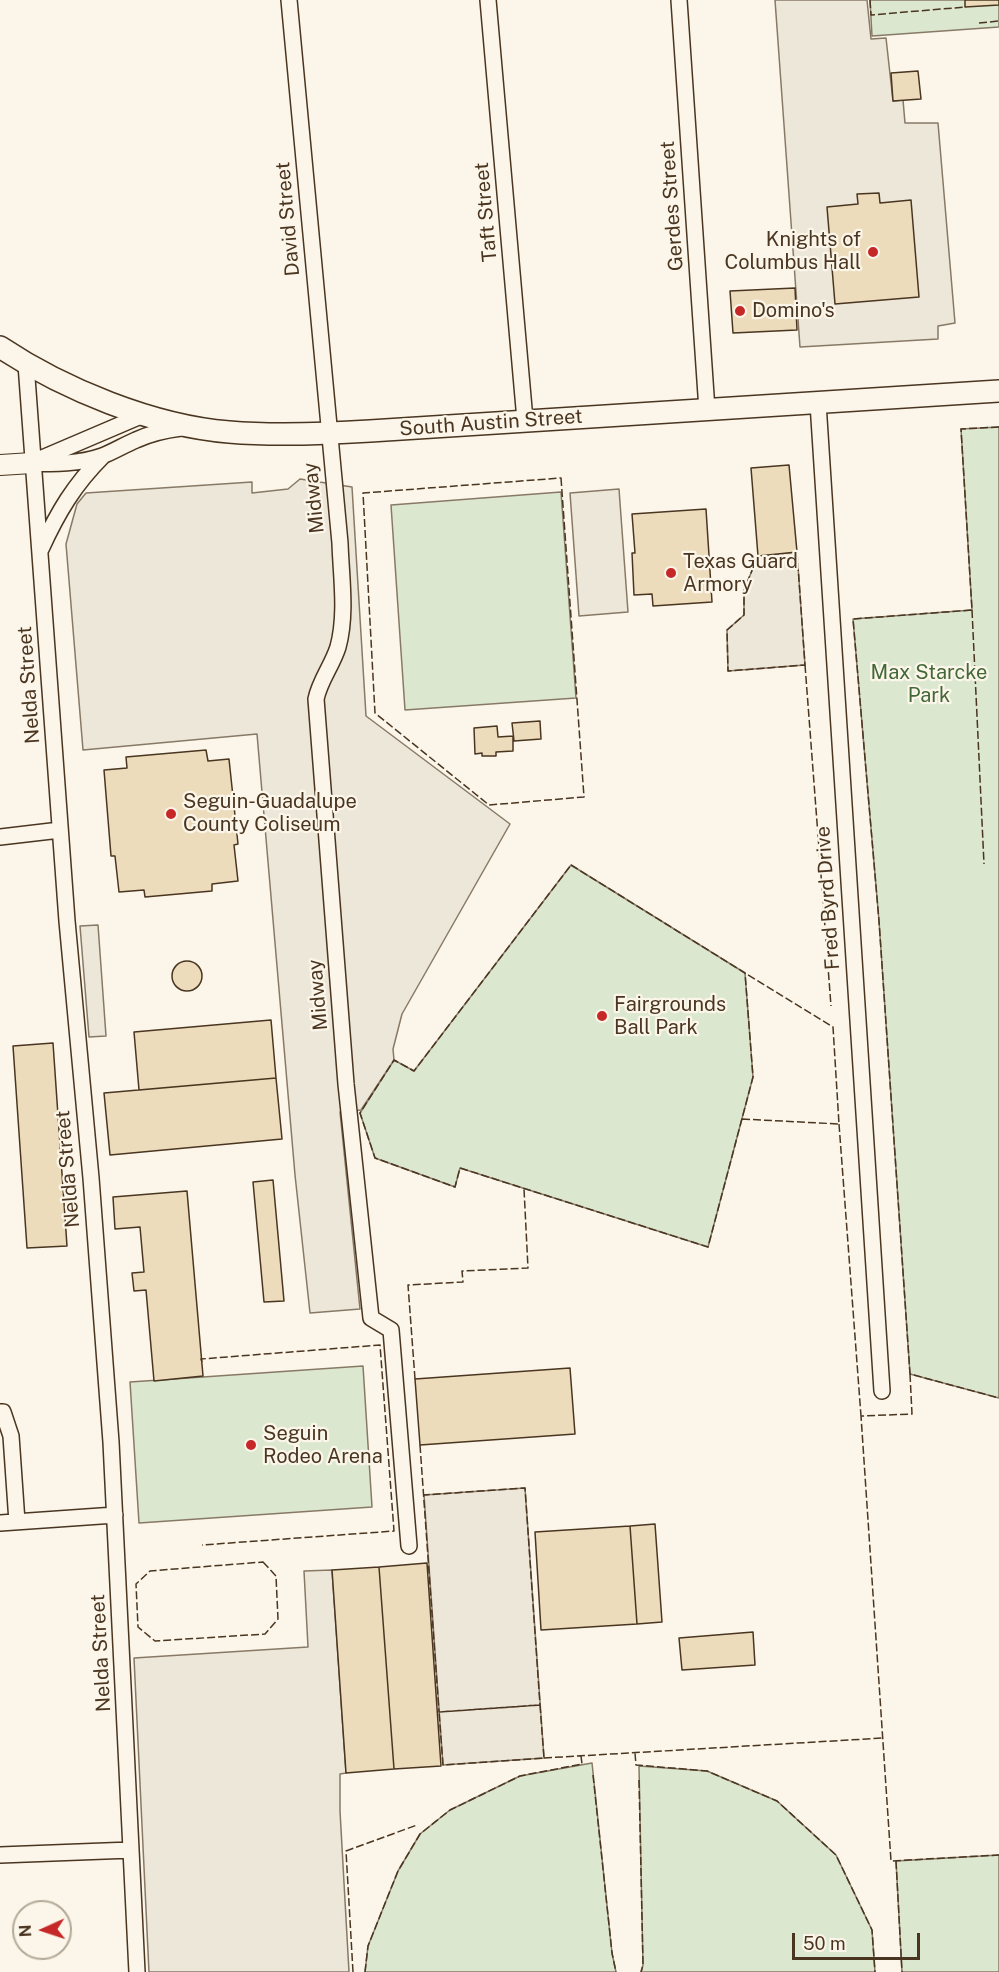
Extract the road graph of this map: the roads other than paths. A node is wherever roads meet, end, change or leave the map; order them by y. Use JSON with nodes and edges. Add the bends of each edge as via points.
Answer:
{"nodes":[{"id":1,"x":289,"y":0,"type":"edge"},
{"id":2,"x":488,"y":0,"type":"edge"},
{"id":3,"x":679,"y":0,"type":"edge"},
{"id":4,"x":0,"y":347,"type":"edge"},
{"id":5,"x":26,"y":364,"type":"junction"},
{"id":6,"x":999,"y":391,"type":"edge"},
{"id":7,"x":818,"y":403,"type":"junction"},
{"id":8,"x":706,"y":410,"type":"junction"},
{"id":9,"x":143,"y":415,"type":"junction"},
{"id":10,"x":525,"y":420,"type":"junction"},
{"id":11,"x":192,"y":427,"type":"junction"},
{"id":12,"x":329,"y":434,"type":"junction"},
{"id":13,"x":103,"y":456,"type":"junction"},
{"id":14,"x":32,"y":463,"type":"junction"},
{"id":15,"x":0,"y":465,"type":"edge"},
{"id":16,"x":41,"y":549,"type":"junction"},
{"id":17,"x":60,"y":830,"type":"junction"},
{"id":18,"x":0,"y":837,"type":"edge"},
{"id":19,"x":882,"y":1391,"type":"dead end"},
{"id":20,"x":1,"y":1412,"type":"edge"},
{"id":21,"x":115,"y":1515,"type":"junction"},
{"id":22,"x":17,"y":1522,"type":"junction"},
{"id":23,"x":0,"y":1523,"type":"edge"},
{"id":24,"x":409,"y":1546,"type":"dead end"},
{"id":25,"x":131,"y":1850,"type":"junction"},
{"id":26,"x":0,"y":1855,"type":"edge"},
{"id":27,"x":136,"y":1972,"type":"edge"}],
"edges":[{"from":1,"to":12,"type":"street","name":"David Street"},
{"from":2,"to":10,"type":"street","name":"Taft Street"},
{"from":3,"to":8,"type":"street","name":"Gerdes Street"},
{"from":4,"to":5,"type":"main road","name":"South Austin Street"},
{"from":5,"to":9,"type":"main road","name":"South Austin Street","via":[[85,393]]},
{"from":5,"to":14,"type":"street","name":"Nelda Street"},
{"from":6,"to":7,"type":"main road","name":"South Austin Street"},
{"from":7,"to":8,"type":"main road","name":"South Austin Street"},
{"from":7,"to":19,"type":"street","name":"Fred Byrd Drive"},
{"from":8,"to":10,"type":"main road","name":"South Austin Street"},
{"from":9,"to":11,"type":"main road","name":"South Austin Street"},
{"from":9,"to":14,"type":"street"},
{"from":10,"to":12,"type":"main road","name":"South Austin Street"},
{"from":11,"to":12,"type":"main road","name":"South Austin Street","via":[[272,435]]},
{"from":11,"to":13,"type":"street","via":[[161,430]]},
{"from":12,"to":24,"type":"street","name":"Midway","via":[[340,543],[341,631],[316,699],[346,1084],[371,1318],[391,1330]]},
{"from":13,"to":14,"type":"street","via":[[78,462]]},
{"from":13,"to":16,"type":"street","via":[[70,493]]},
{"from":14,"to":15,"type":"street"},
{"from":14,"to":16,"type":"street","name":"Nelda Street"},
{"from":16,"to":17,"type":"street","name":"Nelda Street"},
{"from":17,"to":18,"type":"street"},
{"from":17,"to":21,"type":"street","name":"Nelda Street","via":[[91,1178]]},
{"from":20,"to":22,"type":"street","via":[[11,1436]]},
{"from":21,"to":22,"type":"street"},
{"from":21,"to":25,"type":"street","name":"Nelda Street"},
{"from":22,"to":23,"type":"street"},
{"from":25,"to":26,"type":"street"},
{"from":25,"to":27,"type":"street","name":"Nelda Street"}]}
